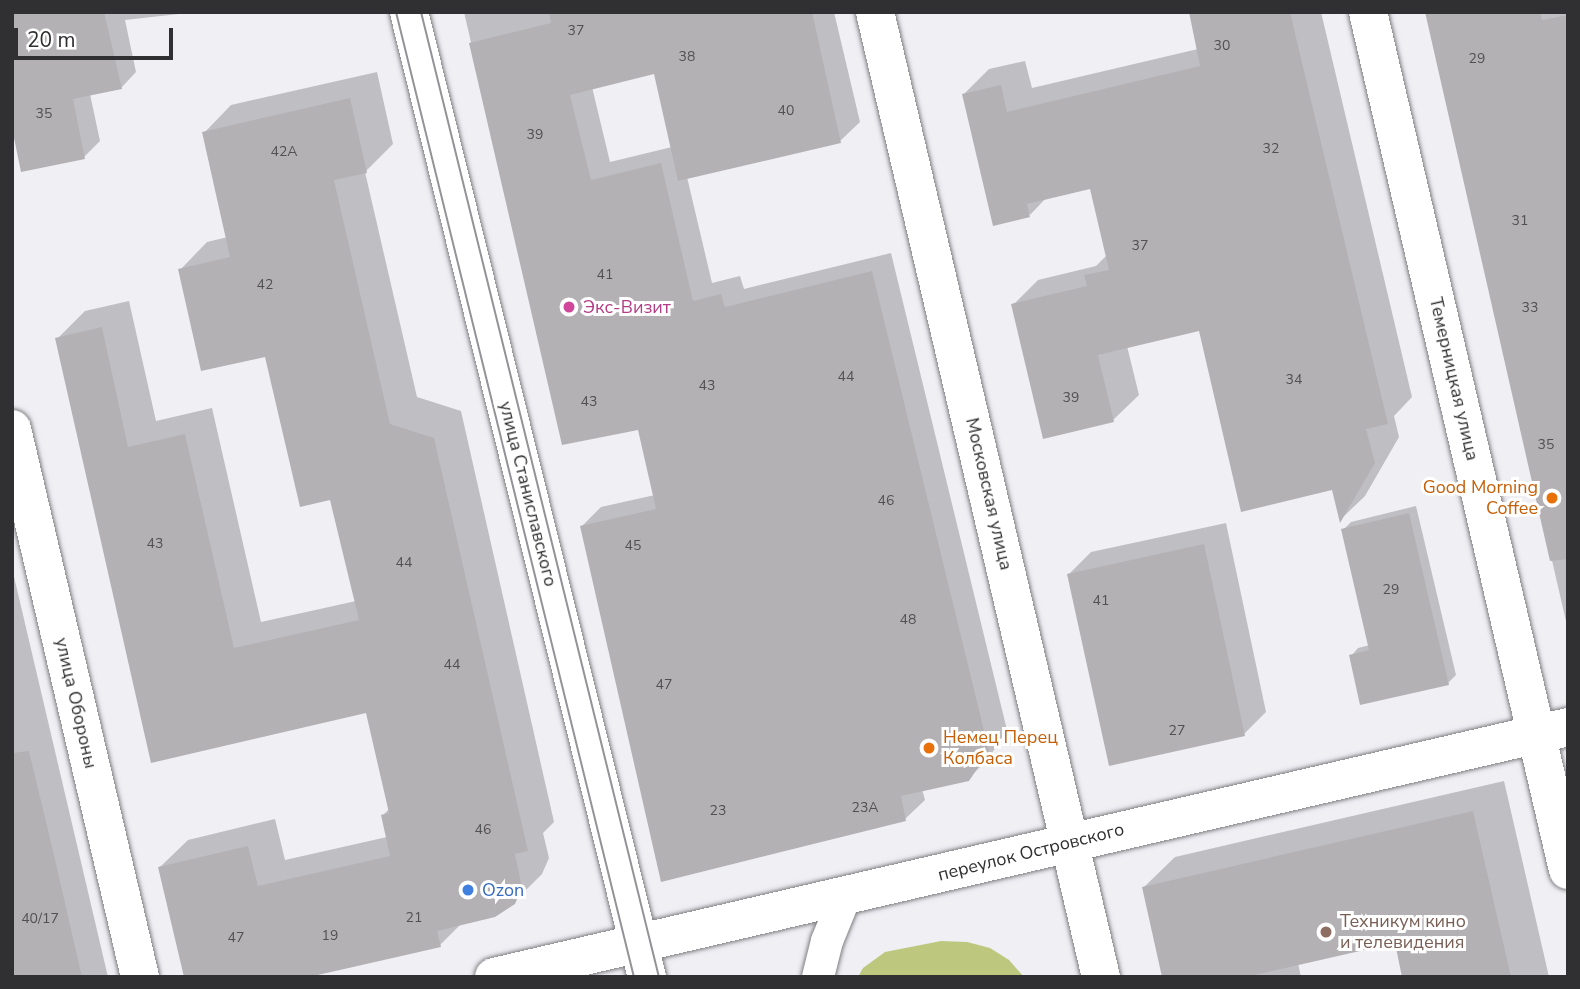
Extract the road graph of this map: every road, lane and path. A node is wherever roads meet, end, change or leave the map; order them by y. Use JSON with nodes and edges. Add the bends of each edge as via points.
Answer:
{"nodes":[{"id":1,"x":409,"y":12,"type":"edge"},
{"id":2,"x":875,"y":12,"type":"edge"},
{"id":3,"x":1368,"y":12,"type":"edge"},
{"id":4,"x":12,"y":429,"type":"edge"},
{"id":5,"x":1553,"y":731,"type":"edge"},
{"id":6,"x":1071,"y":842,"type":"junction"},
{"id":7,"x":1568,"y":870,"type":"edge"},
{"id":8,"x":845,"y":897,"type":"junction"},
{"id":9,"x":642,"y":960,"type":"edge"},
{"id":10,"x":140,"y":977,"type":"edge"},
{"id":11,"x":494,"y":977,"type":"edge"},
{"id":12,"x":818,"y":977,"type":"edge"},
{"id":13,"x":1101,"y":977,"type":"edge"}],
"edges":[{"from":1,"to":9,"type":"street","name":"улица Станиславского"},
{"from":2,"to":6,"type":"street","name":"Московская улица"},
{"from":3,"to":5,"type":"street","name":"Темерницкая улица"},
{"from":4,"to":10,"type":"street","name":"улица Обороны"},
{"from":5,"to":6,"type":"street","name":"переулок Островского"},
{"from":5,"to":7,"type":"street","name":"Темерницкая улица"},
{"from":6,"to":8,"type":"street","name":"переулок Островского"},
{"from":6,"to":13,"type":"street","name":"Московская улица"},
{"from":8,"to":9,"type":"street","name":"переулок Островского"},
{"from":8,"to":12,"type":"lane"},
{"from":9,"to":11,"type":"street","name":"переулок Островского"}]}
